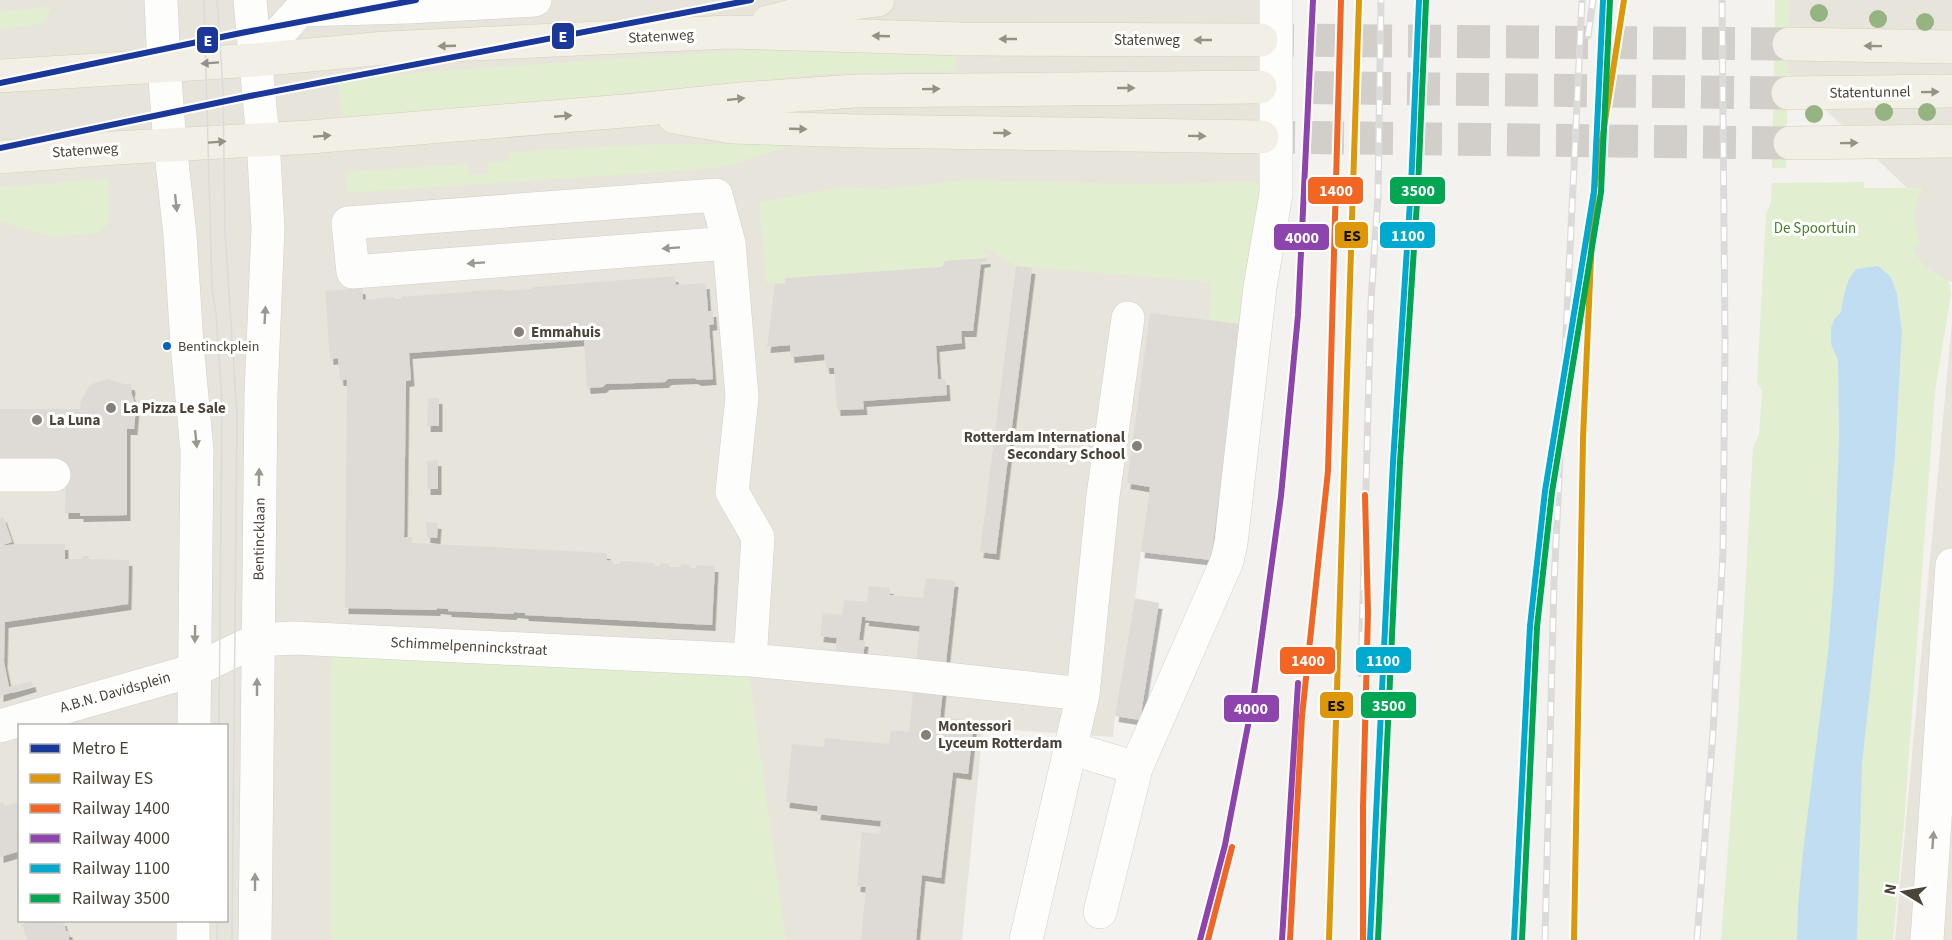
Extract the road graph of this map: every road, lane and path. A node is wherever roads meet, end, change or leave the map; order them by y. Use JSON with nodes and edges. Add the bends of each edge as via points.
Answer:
{"nodes":[{"id":1,"x":161,"y":0,"type":"edge"},
{"id":2,"x":249,"y":0,"type":"edge"},
{"id":3,"x":535,"y":0,"type":"edge"},
{"id":4,"x":878,"y":0,"type":"edge"},
{"id":5,"x":1276,"y":0,"type":"edge"},
{"id":6,"x":816,"y":3,"type":"edge"},
{"id":7,"x":729,"y":32,"type":"junction"},
{"id":8,"x":1261,"y":40,"type":"tunnel mouth"},
{"id":9,"x":1788,"y":44,"type":"tunnel mouth"},
{"id":10,"x":1952,"y":47,"type":"edge"},
{"id":11,"x":255,"y":60,"type":"junction"},
{"id":12,"x":164,"y":66,"type":"junction"},
{"id":13,"x":0,"y":76,"type":"edge"},
{"id":14,"x":1260,"y":87,"type":"tunnel mouth"},
{"id":15,"x":1952,"y":92,"type":"edge"},
{"id":16,"x":1788,"y":93,"type":"tunnel mouth"},
{"id":17,"x":636,"y":110,"type":"junction"},
{"id":18,"x":1262,"y":137,"type":"tunnel mouth"},
{"id":19,"x":263,"y":139,"type":"junction"},
{"id":20,"x":1952,"y":141,"type":"edge"},
{"id":21,"x":1790,"y":143,"type":"tunnel mouth"},
{"id":22,"x":170,"y":144,"type":"junction"},
{"id":23,"x":0,"y":157,"type":"edge"},
{"id":24,"x":729,"y":243,"type":"junction"},
{"id":25,"x":1128,"y":318,"type":"dead end"},
{"id":26,"x":0,"y":475,"type":"edge"},
{"id":27,"x":54,"y":475,"type":"dead end"},
{"id":28,"x":1952,"y":565,"type":"edge"},
{"id":29,"x":257,"y":640,"type":"junction"},
{"id":30,"x":750,"y":660,"type":"junction"},
{"id":31,"x":195,"y":670,"type":"junction"},
{"id":32,"x":1083,"y":694,"type":"junction"},
{"id":33,"x":194,"y":724,"type":"edge"},
{"id":34,"x":0,"y":726,"type":"edge"},
{"id":35,"x":1071,"y":748,"type":"junction"},
{"id":36,"x":1136,"y":768,"type":"junction"},
{"id":37,"x":1100,"y":912,"type":"dead end"},
{"id":38,"x":193,"y":922,"type":"edge"},
{"id":39,"x":193,"y":940,"type":"edge"},
{"id":40,"x":255,"y":940,"type":"edge"},
{"id":41,"x":1026,"y":940,"type":"edge"},
{"id":42,"x":1927,"y":940,"type":"edge"}],
"edges":[{"from":1,"to":12,"type":"street"},
{"from":2,"to":11,"type":"street"},
{"from":3,"to":11,"type":"street","via":[[300,10]]},
{"from":4,"to":6,"type":"main road"},
{"from":5,"to":36,"type":"street","via":[[1276,194],[1260,287],[1231,543],[1227,561]]},
{"from":6,"to":7,"type":"main road"},
{"from":8,"to":7,"type":"main road","name":"Statenweg","one_way":true,"via":[[961,39]]},
{"from":7,"to":11,"type":"main road","name":"Statenweg","one_way":true,"via":[[386,48]]},
{"from":10,"to":9,"type":"main road","one_way":true},
{"from":11,"to":12,"type":"main road","one_way":true},
{"from":11,"to":19,"type":"street"},
{"from":12,"to":13,"type":"main road"},
{"from":12,"to":22,"type":"street"},
{"from":17,"to":14,"type":"main road","one_way":true,"via":[[855,90]]},
{"from":16,"to":15,"type":"main road","name":"Statentunnel","one_way":true},
{"from":17,"to":18,"type":"main road","one_way":true,"via":[[732,127]]},
{"from":19,"to":17,"type":"main road","one_way":true},
{"from":22,"to":19,"type":"main road","one_way":true},
{"from":29,"to":19,"type":"street","name":"Bentincklaan","one_way":true,"via":[[268,228]]},
{"from":21,"to":20,"type":"main road","one_way":true},
{"from":22,"to":23,"type":"main road","name":"Statenweg"},
{"from":22,"to":31,"type":"street","one_way":true,"via":[[198,451]]},
{"from":24,"to":24,"type":"street","one_way":true,"via":[[353,272],[348,223],[716,195]]},
{"from":24,"to":30,"type":"street","via":[[742,397],[732,492],[758,537]]},
{"from":25,"to":32,"type":"street","via":[[1103,496]]},
{"from":26,"to":27,"type":"street"},
{"from":42,"to":28,"type":"street","one_way":true},
{"from":29,"to":30,"type":"street","name":"Schimmelpenninckstraat","via":[[294,638]]},
{"from":29,"to":31,"type":"street","name":"Schimmelpenninckstraat"},
{"from":40,"to":29,"type":"street","name":"Bentincklaan","one_way":true},
{"from":30,"to":32,"type":"street","name":"Schimmelpenninckstraat"},
{"from":31,"to":33,"type":"street"},
{"from":31,"to":34,"type":"street","name":"A.B.N. Davidsplein"},
{"from":32,"to":35,"type":"street"},
{"from":35,"to":36,"type":"street"},
{"from":35,"to":41,"type":"street"},
{"from":36,"to":37,"type":"street"},
{"from":38,"to":39,"type":"street"}]}
